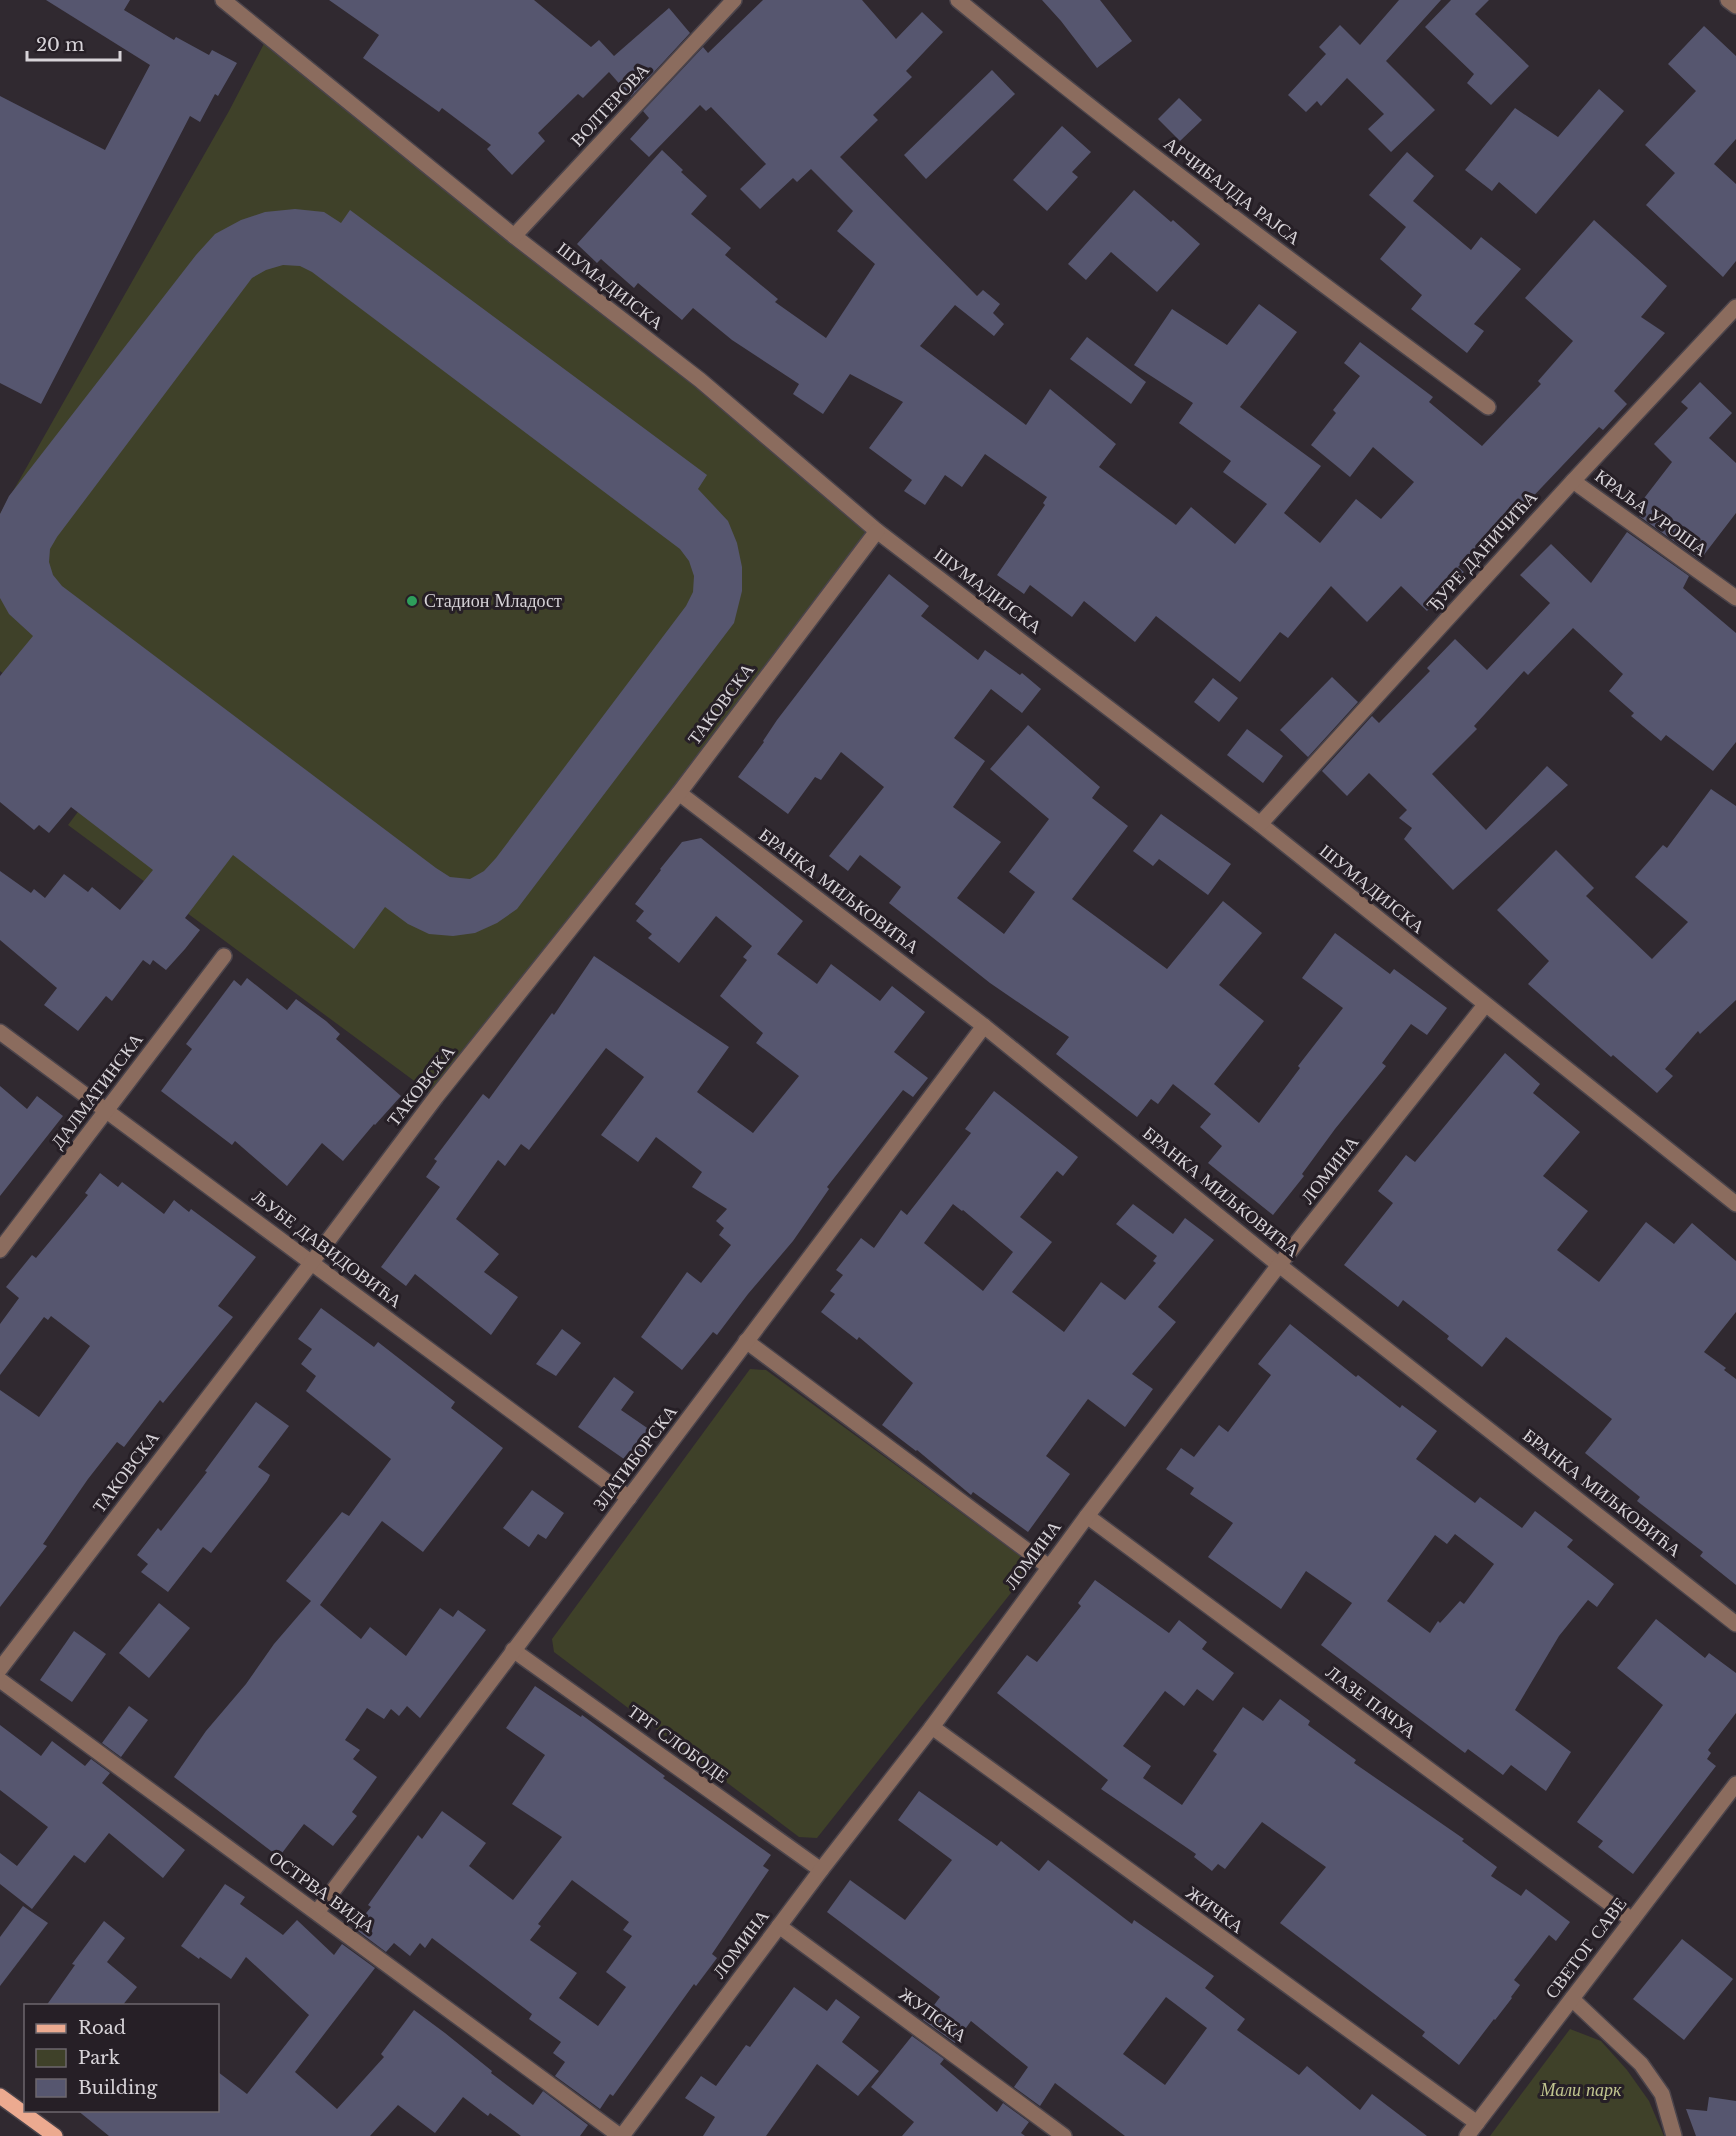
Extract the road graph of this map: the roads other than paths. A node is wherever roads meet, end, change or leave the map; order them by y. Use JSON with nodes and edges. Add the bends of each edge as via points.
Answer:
{"nodes":[{"id":1,"x":223,"y":0,"type":"edge"},
{"id":2,"x":734,"y":0,"type":"edge"},
{"id":3,"x":958,"y":0,"type":"edge"},
{"id":4,"x":1728,"y":0,"type":"edge"},
{"id":5,"x":1736,"y":6,"type":"edge"},
{"id":6,"x":514,"y":236,"type":"junction"},
{"id":7,"x":1736,"y":307,"type":"edge"},
{"id":8,"x":1488,"y":407,"type":"dead end"},
{"id":9,"x":1573,"y":481,"type":"junction"},
{"id":10,"x":877,"y":531,"type":"junction"},
{"id":11,"x":1736,"y":597,"type":"edge"},
{"id":12,"x":679,"y":793,"type":"junction"},
{"id":13,"x":1260,"y":824,"type":"junction"},
{"id":14,"x":224,"y":956,"type":"dead end"},
{"id":15,"x":1485,"y":1005,"type":"junction"},
{"id":16,"x":984,"y":1026,"type":"junction"},
{"id":17,"x":0,"y":1032,"type":"edge"},
{"id":18,"x":106,"y":1110,"type":"junction"},
{"id":19,"x":1736,"y":1204,"type":"edge"},
{"id":20,"x":0,"y":1250,"type":"edge"},
{"id":21,"x":312,"y":1262,"type":"junction"},
{"id":22,"x":1279,"y":1265,"type":"junction"},
{"id":23,"x":746,"y":1341,"type":"junction"},
{"id":24,"x":629,"y":1498,"type":"junction"},
{"id":25,"x":1087,"y":1516,"type":"junction"},
{"id":26,"x":1049,"y":1567,"type":"junction"},
{"id":27,"x":1736,"y":1624,"type":"edge"},
{"id":28,"x":513,"y":1650,"type":"junction"},
{"id":29,"x":0,"y":1668,"type":"edge"},
{"id":30,"x":0,"y":1680,"type":"edge"},
{"id":31,"x":932,"y":1727,"type":"junction"},
{"id":32,"x":1736,"y":1785,"type":"edge"},
{"id":33,"x":821,"y":1870,"type":"junction"},
{"id":34,"x":317,"y":1912,"type":"junction"},
{"id":35,"x":1632,"y":1920,"type":"junction"},
{"id":36,"x":779,"y":1926,"type":"junction"},
{"id":37,"x":1572,"y":1999,"type":"junction"},
{"id":38,"x":0,"y":2096,"type":"edge"},
{"id":39,"x":1472,"y":2130,"type":"edge"},
{"id":40,"x":55,"y":2136,"type":"edge"},
{"id":41,"x":621,"y":2136,"type":"edge"},
{"id":42,"x":1064,"y":2136,"type":"edge"},
{"id":43,"x":1674,"y":2136,"type":"edge"}],
"edges":[{"from":1,"to":6,"type":"street","name":"ШУМАДИЈСКА"},
{"from":2,"to":6,"type":"street","name":"ВОЛТЕРОВА"},
{"from":3,"to":8,"type":"street","name":"АРЧИБАЛДА РАЈСА","via":[[1242,224]]},
{"from":4,"to":5,"type":"street"},
{"from":6,"to":10,"type":"street","name":"ШУМАДИЈСКА","via":[[700,380]]},
{"from":7,"to":9,"type":"street","name":"ЂУРЕ ДАНИЧИЋА"},
{"from":9,"to":11,"type":"street","name":"КРАЉА УРОША"},
{"from":9,"to":13,"type":"street","name":"ЂУРЕ ДАНИЧИЋА"},
{"from":10,"to":12,"type":"street","name":"ТАКОВСКА"},
{"from":10,"to":13,"type":"street","name":"ШУМАДИЈСКА"},
{"from":12,"to":16,"type":"street","name":"БРАНКА МИЉКОВИЋА"},
{"from":12,"to":21,"type":"street","name":"ТАКОВСКА","via":[[436,1097]]},
{"from":13,"to":15,"type":"street","name":"ШУМАДИЈСКА"},
{"from":14,"to":18,"type":"street","name":"ДАЛМАТИНСКА"},
{"from":15,"to":19,"type":"street","name":"ШУМАДИЈСКА"},
{"from":15,"to":22,"type":"street","name":"ЛОМИНА"},
{"from":16,"to":22,"type":"street","name":"БРАНКА МИЉКОВИЋА"},
{"from":16,"to":23,"type":"street","name":"ЗЛАТИБОРСКА"},
{"from":17,"to":18,"type":"street","name":"ЉУБЕ ДАВИДОВИЋА"},
{"from":18,"to":20,"type":"street","name":"ДАЛМАТИНСКА"},
{"from":18,"to":21,"type":"street","name":"ЉУБЕ ДАВИДОВИЋА"},
{"from":21,"to":24,"type":"street","name":"ЉУБЕ ДАВИДОВИЋА"},
{"from":21,"to":29,"type":"street","name":"ТАКОВСКА"},
{"from":22,"to":25,"type":"street","name":"ЛОМИНА"},
{"from":22,"to":27,"type":"street","name":"БРАНКА МИЉКОВИЋА"},
{"from":23,"to":24,"type":"street","name":"ЗЛАТИБОРСКА"},
{"from":23,"to":26,"type":"street"},
{"from":24,"to":28,"type":"street","name":"ЗЛАТИБОРСКА"},
{"from":25,"to":26,"type":"street","name":"ЛОМИНА"},
{"from":25,"to":35,"type":"street","name":"ЛАЗЕ ПАЧУА"},
{"from":26,"to":31,"type":"street","name":"ЛОМИНА"},
{"from":28,"to":33,"type":"street","name":"ТРГ СЛОБОДЕ"},
{"from":28,"to":34,"type":"street","name":"ЗЛАТИБОРСКА"},
{"from":30,"to":34,"type":"street","name":"ОСТРВА ВИДА"},
{"from":31,"to":33,"type":"street","name":"ЛОМИНА"},
{"from":31,"to":39,"type":"street","name":"ЖИЧКА"},
{"from":32,"to":35,"type":"street","name":"СВЕТОГ САВЕ"},
{"from":33,"to":36,"type":"street","name":"ЛОМИНА"},
{"from":34,"to":41,"type":"street","name":"ОСТРВА ВИДА"},
{"from":35,"to":37,"type":"street","name":"СВЕТОГ САВЕ"},
{"from":36,"to":41,"type":"street","name":"ЛОМИНА"},
{"from":36,"to":42,"type":"street","name":"ЖУПСКА"},
{"from":37,"to":39,"type":"street","name":"СВЕТОГ САВЕ"},
{"from":37,"to":43,"type":"street","via":[[1641,2064],[1662,2094]]},
{"from":38,"to":40,"type":"main road"}]}
